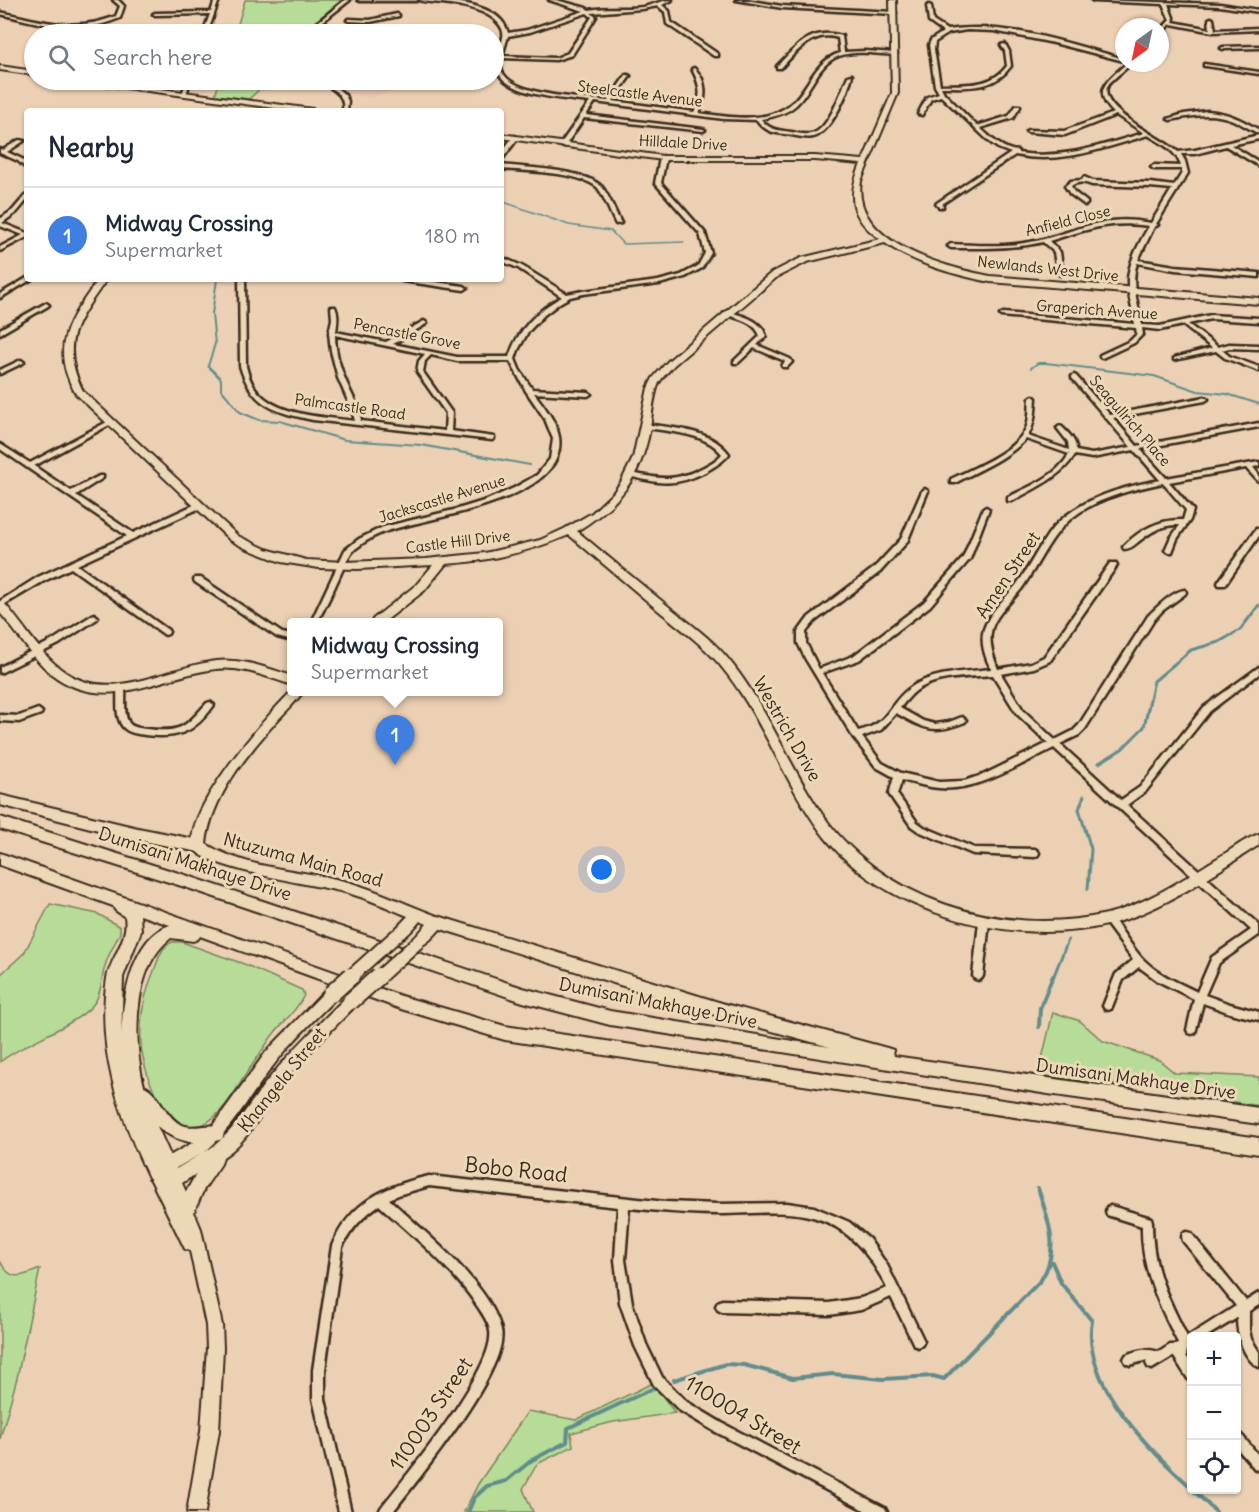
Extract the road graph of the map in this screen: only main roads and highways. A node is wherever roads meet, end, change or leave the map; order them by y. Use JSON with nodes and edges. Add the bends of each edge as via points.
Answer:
{"nodes":[{"id":1,"x":0,"y":800,"type":"edge"},
{"id":2,"x":0,"y":823,"type":"edge"},
{"id":3,"x":200,"y":846,"type":"road end"},
{"id":4,"x":0,"y":859,"type":"edge"},
{"id":5,"x":108,"y":899,"type":"junction"},
{"id":6,"x":438,"y":922,"type":"road end"},
{"id":7,"x":318,"y":973,"type":"junction"},
{"id":8,"x":967,"y":1075,"type":"junction"},
{"id":9,"x":136,"y":1084,"type":"junction"},
{"id":10,"x":1259,"y":1116,"type":"edge"},
{"id":11,"x":220,"y":1141,"type":"road end"},
{"id":12,"x":1259,"y":1146,"type":"edge"}],
"edges":[{"from":1,"to":3,"type":"main road"},
{"from":2,"to":8,"type":"main road","name":"Dumisani Makhaye Drive","via":[[573,1009],[678,1030]]},
{"from":4,"to":5,"type":"main road"},
{"from":5,"to":7,"type":"main road"},
{"from":5,"to":9,"type":"main road","via":[[134,917],[134,927],[117,970],[112,1003],[114,1063],[138,1136],[164,1176]]},
{"from":6,"to":8,"type":"main road","via":[[725,1011]]},
{"from":7,"to":9,"type":"main road","via":[[184,933],[165,933],[151,946],[132,1006],[130,1061]]},
{"from":7,"to":12,"type":"main road","via":[[420,1010],[505,1033]]},
{"from":8,"to":10,"type":"main road","name":"Dumisani Makhaye Drive"},
{"from":9,"to":11,"type":"main road","via":[[166,1126]]}]}
